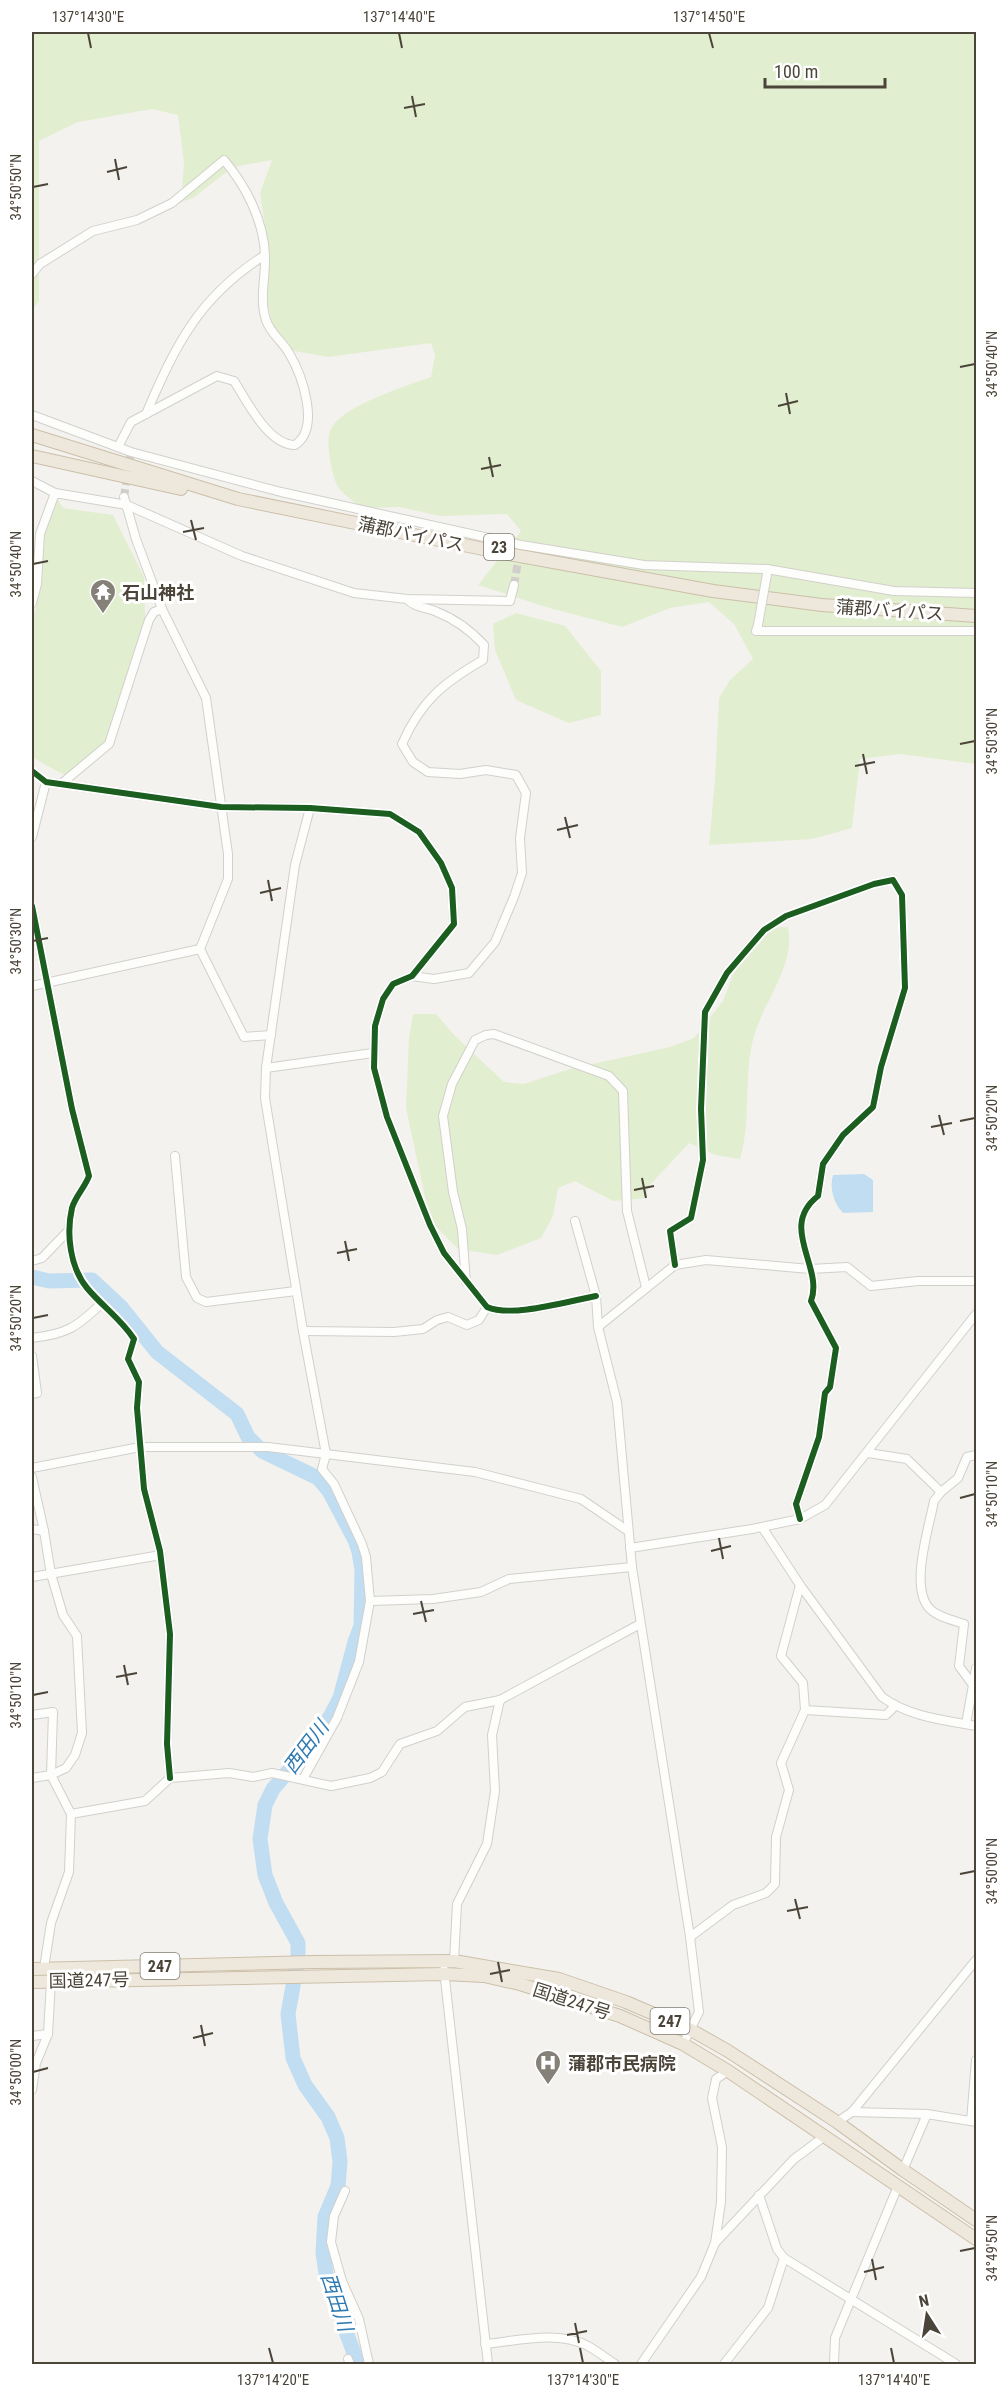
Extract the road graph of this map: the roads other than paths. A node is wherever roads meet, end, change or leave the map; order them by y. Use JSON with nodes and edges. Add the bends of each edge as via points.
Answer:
{"nodes":[{"id":1,"x":265,"y":255,"type":"junction"},
{"id":2,"x":32,"y":274,"type":"edge"},
{"id":3,"x":146,"y":414,"type":"junction"},
{"id":4,"x":32,"y":415,"type":"edge"},
{"id":5,"x":32,"y":429,"type":"edge"},
{"id":6,"x":32,"y":435,"type":"edge"},
{"id":7,"x":118,"y":447,"type":"junction"},
{"id":8,"x":32,"y":456,"type":"edge"},
{"id":9,"x":32,"y":481,"type":"edge"},
{"id":10,"x":55,"y":493,"type":"junction"},
{"id":11,"x":238,"y":499,"type":"junction"},
{"id":12,"x":126,"y":501,"type":"junction"},
{"id":13,"x":767,"y":571,"type":"junction"},
{"id":14,"x":514,"y":585,"type":"tunnel mouth"},
{"id":15,"x":976,"y":593,"type":"edge"},
{"id":16,"x":407,"y":599,"type":"junction"},
{"id":17,"x":32,"y":603,"type":"edge"},
{"id":18,"x":162,"y":609,"type":"junction"},
{"id":19,"x":976,"y":611,"type":"edge"},
{"id":20,"x":976,"y":616,"type":"edge"},
{"id":21,"x":976,"y":632,"type":"edge"},
{"id":22,"x":32,"y":771,"type":"edge"},
{"id":23,"x":46,"y":782,"type":"junction"},
{"id":24,"x":61,"y":784,"type":"junction"},
{"id":25,"x":221,"y":807,"type":"junction"},
{"id":26,"x":310,"y":808,"type":"junction"},
{"id":27,"x":32,"y":837,"type":"edge"},
{"id":28,"x":32,"y":906,"type":"edge"},
{"id":29,"x":200,"y":949,"type":"junction"},
{"id":30,"x":412,"y":976,"type":"junction"},
{"id":31,"x":47,"y":982,"type":"junction"},
{"id":32,"x":32,"y":986,"type":"edge"},
{"id":33,"x":271,"y":1035,"type":"junction"},
{"id":34,"x":373,"y":1053,"type":"junction"},
{"id":35,"x":266,"y":1068,"type":"junction"},
{"id":36,"x":175,"y":1156,"type":"dead end"},
{"id":37,"x":575,"y":1221,"type":"dead end"},
{"id":38,"x":68,"y":1231,"type":"junction"},
{"id":39,"x":32,"y":1262,"type":"edge"},
{"id":40,"x":675,"y":1265,"type":"junction"},
{"id":41,"x":810,"y":1269,"type":"junction"},
{"id":42,"x":976,"y":1281,"type":"edge"},
{"id":43,"x":466,"y":1283,"type":"junction"},
{"id":44,"x":646,"y":1287,"type":"junction"},
{"id":45,"x":296,"y":1291,"type":"junction"},
{"id":46,"x":596,"y":1296,"type":"junction"},
{"id":47,"x":102,"y":1303,"type":"junction"},
{"id":48,"x":487,"y":1307,"type":"junction"},
{"id":49,"x":976,"y":1314,"type":"edge"},
{"id":50,"x":598,"y":1327,"type":"junction"},
{"id":51,"x":303,"y":1331,"type":"junction"},
{"id":52,"x":32,"y":1338,"type":"edge"},
{"id":53,"x":32,"y":1356,"type":"edge"},
{"id":54,"x":32,"y":1394,"type":"edge"},
{"id":55,"x":140,"y":1447,"type":"junction"},
{"id":56,"x":868,"y":1453,"type":"junction"},
{"id":57,"x":326,"y":1454,"type":"junction"},
{"id":58,"x":976,"y":1455,"type":"edge"},
{"id":59,"x":32,"y":1468,"type":"edge"},
{"id":60,"x":32,"y":1477,"type":"edge"},
{"id":61,"x":941,"y":1492,"type":"junction"},
{"id":62,"x":800,"y":1519,"type":"junction"},
{"id":63,"x":762,"y":1527,"type":"junction"},
{"id":64,"x":32,"y":1529,"type":"edge"},
{"id":65,"x":44,"y":1531,"type":"junction"},
{"id":66,"x":628,"y":1531,"type":"junction"},
{"id":67,"x":630,"y":1548,"type":"junction"},
{"id":68,"x":161,"y":1555,"type":"junction"},
{"id":69,"x":632,"y":1567,"type":"junction"},
{"id":70,"x":51,"y":1574,"type":"junction"},
{"id":71,"x":32,"y":1577,"type":"edge"},
{"id":72,"x":800,"y":1585,"type":"junction"},
{"id":73,"x":370,"y":1601,"type":"junction"},
{"id":74,"x":640,"y":1624,"type":"junction"},
{"id":75,"x":976,"y":1668,"type":"edge"},
{"id":76,"x":974,"y":1685,"type":"junction"},
{"id":77,"x":500,"y":1700,"type":"junction"},
{"id":78,"x":896,"y":1706,"type":"junction"},
{"id":79,"x":805,"y":1710,"type":"junction"},
{"id":80,"x":32,"y":1715,"type":"edge"},
{"id":81,"x":966,"y":1724,"type":"junction"},
{"id":82,"x":976,"y":1726,"type":"edge"},
{"id":83,"x":51,"y":1775,"type":"junction"},
{"id":84,"x":32,"y":1778,"type":"edge"},
{"id":85,"x":170,"y":1778,"type":"junction"},
{"id":86,"x":303,"y":1779,"type":"junction"},
{"id":87,"x":72,"y":1814,"type":"junction"},
{"id":88,"x":690,"y":1937,"type":"junction"},
{"id":89,"x":976,"y":1960,"type":"edge"},
{"id":90,"x":447,"y":1965,"type":"junction"},
{"id":91,"x":38,"y":1969,"type":"edge"},
{"id":92,"x":51,"y":1981,"type":"junction"},
{"id":93,"x":32,"y":1982,"type":"edge"},
{"id":94,"x":691,"y":2030,"type":"junction"},
{"id":95,"x":48,"y":2034,"type":"junction"},
{"id":96,"x":32,"y":2036,"type":"edge"},
{"id":97,"x":683,"y":2044,"type":"junction"},
{"id":98,"x":976,"y":2060,"type":"edge"},
{"id":99,"x":728,"y":2071,"type":"junction"},
{"id":100,"x":32,"y":2090,"type":"edge"},
{"id":101,"x":852,"y":2112,"type":"junction"},
{"id":102,"x":927,"y":2114,"type":"junction"},
{"id":103,"x":974,"y":2121,"type":"edge"},
{"id":104,"x":837,"y":2122,"type":"junction"},
{"id":105,"x":825,"y":2136,"type":"junction"},
{"id":106,"x":903,"y":2170,"type":"junction"},
{"id":107,"x":898,"y":2186,"type":"junction"},
{"id":108,"x":345,"y":2191,"type":"dead end"},
{"id":109,"x":759,"y":2195,"type":"junction"},
{"id":110,"x":976,"y":2220,"type":"edge"},
{"id":111,"x":976,"y":2239,"type":"edge"},
{"id":112,"x":714,"y":2243,"type":"junction"},
{"id":113,"x":784,"y":2258,"type":"junction"},
{"id":114,"x":849,"y":2299,"type":"junction"},
{"id":115,"x":485,"y":2344,"type":"junction"},
{"id":116,"x":369,"y":2364,"type":"edge"},
{"id":117,"x":488,"y":2364,"type":"edge"},
{"id":118,"x":615,"y":2364,"type":"edge"},
{"id":119,"x":641,"y":2364,"type":"edge"},
{"id":120,"x":724,"y":2364,"type":"edge"},
{"id":121,"x":834,"y":2364,"type":"edge"},
{"id":122,"x":956,"y":2364,"type":"edge"}],
"edges":[{"from":1,"to":2,"type":"street","via":[[256,213],[224,160],[172,203],[137,220],[93,231],[40,264]]},
{"from":1,"to":3,"type":"street","via":[[217,291],[192,323],[167,363]]},
{"from":1,"to":3,"type":"street","via":[[266,320],[291,355],[307,402],[308,426],[302,440],[295,446],[280,442],[268,432],[234,381],[216,376]]},
{"from":3,"to":7,"type":"street","via":[[131,422]]},
{"from":4,"to":7,"type":"street"},
{"from":5,"to":19,"type":"highway","name":"蒲郡バイパス","number":"23","via":[[212,484],[622,571],[838,602]]},
{"from":6,"to":11,"type":"highway","name":"蒲郡バイパス","number":"23"},
{"from":7,"to":13,"type":"street","via":[[281,492],[532,547],[644,565]]},
{"from":8,"to":11,"type":"highway"},
{"from":9,"to":10,"type":"street"},
{"from":10,"to":12,"type":"street"},
{"from":10,"to":17,"type":"street","via":[[40,534]]},
{"from":11,"to":20,"type":"highway","name":"蒲郡バイパス","number":"23","via":[[713,591],[822,605]]},
{"from":12,"to":16,"type":"street","via":[[242,556],[354,592]]},
{"from":12,"to":18,"type":"street"},
{"from":13,"to":15,"type":"street","via":[[894,591]]},
{"from":13,"to":21,"type":"street","bridge":true,"via":[[756,631]]},
{"from":14,"to":16,"type":"street","via":[[510,601]]},
{"from":16,"to":30,"type":"street","via":[[412,605],[438,612],[471,631],[484,645],[483,660],[439,688],[410,726],[402,744],[413,762],[428,772],[460,774],[486,770],[516,775],[526,793],[520,838],[522,873],[495,942],[469,973],[434,979]]},
{"from":18,"to":24,"type":"street","via":[[149,620],[109,744]]},
{"from":18,"to":25,"type":"street","via":[[206,698]]},
{"from":22,"to":23,"type":"street"},
{"from":23,"to":24,"type":"street"},
{"from":23,"to":27,"type":"street"},
{"from":24,"to":25,"type":"street"},
{"from":25,"to":26,"type":"street"},
{"from":25,"to":29,"type":"street","via":[[228,879]]},
{"from":26,"to":30,"type":"street","via":[[390,814],[418,832],[441,863],[452,888],[454,924]]},
{"from":26,"to":33,"type":"street","via":[[295,865]]},
{"from":28,"to":31,"type":"street"},
{"from":29,"to":31,"type":"street"},
{"from":29,"to":33,"type":"street","via":[[244,1037]]},
{"from":30,"to":34,"type":"street","via":[[393,984],[383,999]]},
{"from":31,"to":32,"type":"street"},
{"from":31,"to":38,"type":"street","via":[[89,1176],[73,1205]]},
{"from":33,"to":35,"type":"street"},
{"from":34,"to":35,"type":"street"},
{"from":34,"to":43,"type":"street","via":[[387,1117],[426,1216],[444,1253]]},
{"from":35,"to":45,"type":"street","via":[[265,1098]]},
{"from":36,"to":45,"type":"street","via":[[186,1277],[197,1298],[206,1302]]},
{"from":37,"to":46,"type":"street"},
{"from":38,"to":39,"type":"street","via":[[42,1258]]},
{"from":38,"to":47,"type":"street","via":[[78,1273]]},
{"from":40,"to":41,"type":"street","via":[[706,1260]]},
{"from":40,"to":41,"type":"street","via":[[669,1231],[691,1218],[704,1160],[701,1109],[705,1012],[727,973],[764,930],[786,916],[893,879],[902,895],[905,988],[873,1107],[843,1135],[823,1164],[818,1196],[808,1204],[800,1232]]},
{"from":40,"to":44,"type":"street"},
{"from":41,"to":42,"type":"street","via":[[847,1267],[872,1286]]},
{"from":41,"to":62,"type":"street","via":[[816,1289],[811,1300],[836,1348],[819,1437],[796,1504]]},
{"from":43,"to":44,"type":"street","via":[[462,1229],[443,1116],[453,1084],[475,1040],[494,1034],[609,1076],[623,1091],[627,1211]]},
{"from":43,"to":48,"type":"street"},
{"from":44,"to":50,"type":"street"},
{"from":45,"to":51,"type":"street"},
{"from":46,"to":48,"type":"street","via":[[513,1311]]},
{"from":46,"to":50,"type":"street"},
{"from":47,"to":52,"type":"street","via":[[81,1323],[56,1335]]},
{"from":47,"to":55,"type":"street","via":[[134,1339],[128,1359],[139,1382],[136,1408]]},
{"from":48,"to":51,"type":"street","via":[[479,1320],[467,1325],[448,1317],[423,1329],[394,1332]]},
{"from":49,"to":56,"type":"street"},
{"from":50,"to":66,"type":"street","via":[[617,1402]]},
{"from":51,"to":57,"type":"street"},
{"from":53,"to":54,"type":"street","via":[[37,1393]]},
{"from":55,"to":57,"type":"street","via":[[265,1447]]},
{"from":55,"to":59,"type":"street"},
{"from":55,"to":68,"type":"street","via":[[144,1489]]},
{"from":56,"to":61,"type":"street","via":[[907,1459]]},
{"from":56,"to":62,"type":"street","via":[[825,1505]]},
{"from":57,"to":66,"type":"street","via":[[485,1474],[581,1499]]},
{"from":57,"to":73,"type":"street","via":[[322,1468],[334,1484],[366,1557]]},
{"from":58,"to":61,"type":"street","via":[[967,1457],[958,1478]]},
{"from":60,"to":65,"type":"street"},
{"from":61,"to":76,"type":"street","via":[[934,1501],[920,1574],[921,1590],[929,1609],[964,1624],[959,1666]]},
{"from":62,"to":63,"type":"street"},
{"from":63,"to":67,"type":"street"},
{"from":63,"to":72,"type":"street"},
{"from":64,"to":65,"type":"street"},
{"from":65,"to":70,"type":"street"},
{"from":66,"to":67,"type":"street"},
{"from":67,"to":69,"type":"street"},
{"from":68,"to":70,"type":"street"},
{"from":68,"to":85,"type":"street","via":[[170,1634]]},
{"from":69,"to":73,"type":"street","via":[[509,1580],[481,1592],[432,1599]]},
{"from":69,"to":74,"type":"street"},
{"from":70,"to":71,"type":"street"},
{"from":70,"to":83,"type":"street","via":[[63,1615],[77,1636],[82,1733],[66,1768]]},
{"from":72,"to":78,"type":"street","via":[[882,1697]]},
{"from":72,"to":79,"type":"street","via":[[781,1656],[803,1683]]},
{"from":73,"to":86,"type":"street","via":[[359,1662],[337,1718]]},
{"from":74,"to":77,"type":"street"},
{"from":74,"to":88,"type":"street"},
{"from":75,"to":76,"type":"street"},
{"from":76,"to":81,"type":"street"},
{"from":77,"to":86,"type":"street","via":[[465,1707],[437,1731],[400,1744],[377,1775],[331,1786]]},
{"from":77,"to":90,"type":"street","via":[[492,1735],[495,1791],[487,1844],[457,1904]]},
{"from":78,"to":79,"type":"street","via":[[886,1715]]},
{"from":78,"to":81,"type":"street","via":[[919,1716]]},
{"from":79,"to":88,"type":"street","via":[[782,1763],[789,1790],[776,1837],[775,1884],[766,1893],[733,1905]]},
{"from":80,"to":83,"type":"street","via":[[53,1712]]},
{"from":81,"to":82,"type":"street"},
{"from":83,"to":84,"type":"street"},
{"from":83,"to":87,"type":"street"},
{"from":85,"to":86,"type":"street","via":[[229,1773]]},
{"from":85,"to":87,"type":"street","via":[[145,1801]]},
{"from":87,"to":91,"type":"street","via":[[69,1872]]},
{"from":88,"to":94,"type":"street","via":[[699,2012]]},
{"from":89,"to":101,"type":"street"},
{"from":90,"to":91,"type":"highway","name":"国道247号","number":"247","via":[[313,1962]]},
{"from":90,"to":92,"type":"highway","name":"国道247号","number":"247","via":[[287,1977]]},
{"from":90,"to":94,"type":"highway","name":"国道247号","number":"247","via":[[559,1979]]},
{"from":90,"to":97,"type":"highway","name":"国道247号","number":"247","via":[[620,2016]]},
{"from":90,"to":115,"type":"street"},
{"from":92,"to":93,"type":"highway","name":"国道247号","number":"247"},
{"from":92,"to":95,"type":"street"},
{"from":94,"to":97,"type":"street"},
{"from":94,"to":104,"type":"highway","name":"国道247号","number":"247"},
{"from":95,"to":96,"type":"street"},
{"from":95,"to":100,"type":"street","via":[[36,2063]]},
{"from":97,"to":99,"type":"highway","name":"国道247号","number":"247"},
{"from":98,"to":103,"type":"street"},
{"from":99,"to":105,"type":"highway","name":"国道247号","number":"247"},
{"from":99,"to":112,"type":"street","via":[[716,2079],[712,2098],[722,2147],[721,2202]]},
{"from":101,"to":102,"type":"street"},
{"from":101,"to":104,"type":"street"},
{"from":102,"to":103,"type":"street"},
{"from":102,"to":106,"type":"street"},
{"from":104,"to":106,"type":"highway","name":"国道247号","number":"247"},
{"from":105,"to":107,"type":"highway","name":"国道247号","number":"247"},
{"from":105,"to":109,"type":"street","via":[[794,2158]]},
{"from":106,"to":110,"type":"highway","name":"国道247号","number":"247"},
{"from":107,"to":111,"type":"highway","name":"国道247号","number":"247"},
{"from":107,"to":114,"type":"street"},
{"from":108,"to":116,"type":"street","via":[[334,2217],[331,2242],[359,2319]]},
{"from":109,"to":112,"type":"street"},
{"from":109,"to":113,"type":"street","via":[[777,2249]]},
{"from":112,"to":119,"type":"street","via":[[701,2277]]},
{"from":113,"to":114,"type":"street"},
{"from":113,"to":120,"type":"street","via":[[768,2308]]},
{"from":114,"to":121,"type":"street","via":[[835,2338]]},
{"from":114,"to":122,"type":"street"},
{"from":115,"to":117,"type":"street"},
{"from":115,"to":118,"type":"street","via":[[551,2337],[569,2339]]}]}
